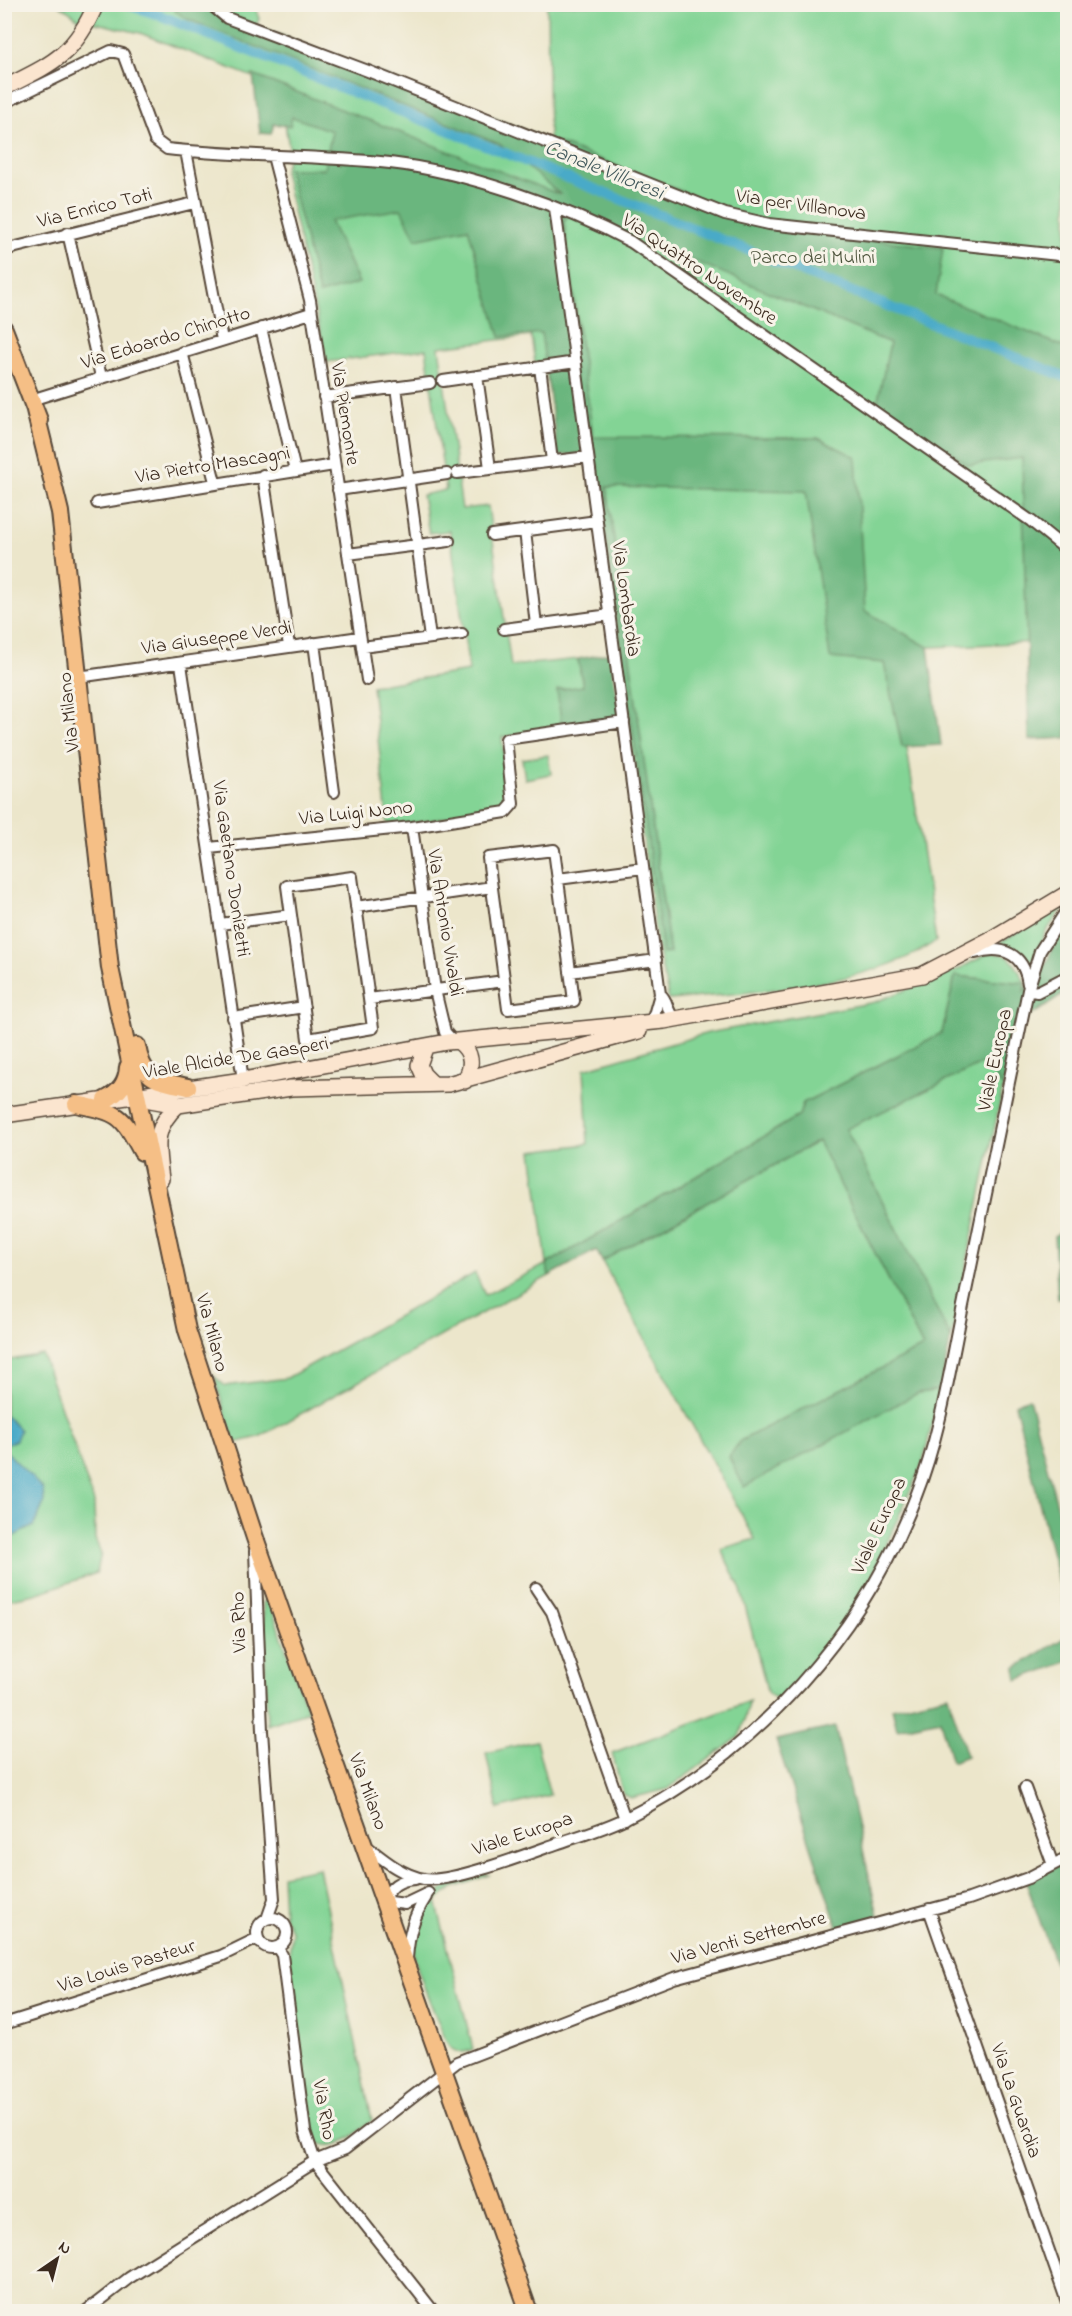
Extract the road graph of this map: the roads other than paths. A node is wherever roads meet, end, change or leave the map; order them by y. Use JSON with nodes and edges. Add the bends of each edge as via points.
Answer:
{"nodes":[{"id":1,"x":210,"y":4,"type":"edge"},
{"id":2,"x":94,"y":9,"type":"edge"},
{"id":3,"x":4,"y":88,"type":"edge"},
{"id":4,"x":4,"y":103,"type":"edge"},
{"id":5,"x":186,"y":151,"type":"junction"},
{"id":6,"x":273,"y":156,"type":"junction"},
{"id":7,"x":194,"y":203,"type":"junction"},
{"id":8,"x":555,"y":208,"type":"junction"},
{"id":9,"x":68,"y":233,"type":"junction"},
{"id":10,"x":4,"y":250,"type":"edge"},
{"id":11,"x":1068,"y":256,"type":"edge"},
{"id":12,"x":311,"y":313,"type":"junction"},
{"id":13,"x":261,"y":328,"type":"junction"},
{"id":14,"x":5,"y":334,"type":"edge"},
{"id":15,"x":222,"y":340,"type":"junction"},
{"id":16,"x":182,"y":352,"type":"junction"},
{"id":17,"x":576,"y":362,"type":"junction"},
{"id":18,"x":540,"y":367,"type":"junction"},
{"id":19,"x":477,"y":376,"type":"junction"},
{"id":20,"x":101,"y":377,"type":"junction"},
{"id":21,"x":443,"y":381,"type":"dead end"},
{"id":22,"x":430,"y":382,"type":"dead end"},
{"id":23,"x":396,"y":387,"type":"junction"},
{"id":24,"x":324,"y":397,"type":"junction"},
{"id":25,"x":33,"y":405,"type":"junction"},
{"id":26,"x":588,"y":457,"type":"junction"},
{"id":27,"x":552,"y":461,"type":"junction"},
{"id":28,"x":334,"y":465,"type":"junction"},
{"id":29,"x":490,"y":468,"type":"junction"},
{"id":30,"x":295,"y":471,"type":"junction"},
{"id":31,"x":263,"y":475,"type":"junction"},
{"id":32,"x":409,"y":480,"type":"junction"},
{"id":33,"x":215,"y":482,"type":"junction"},
{"id":34,"x":338,"y":490,"type":"junction"},
{"id":35,"x":97,"y":503,"type":"dead end"},
{"id":36,"x":597,"y":521,"type":"junction"},
{"id":37,"x":525,"y":531,"type":"junction"},
{"id":38,"x":492,"y":535,"type":"dead end"},
{"id":39,"x":449,"y":541,"type":"dead end"},
{"id":40,"x":418,"y":545,"type":"junction"},
{"id":41,"x":1068,"y":551,"type":"edge"},
{"id":42,"x":348,"y":554,"type":"junction"},
{"id":43,"x":610,"y":615,"type":"junction"},
{"id":44,"x":536,"y":625,"type":"junction"},
{"id":45,"x":504,"y":629,"type":"dead end"},
{"id":46,"x":462,"y":634,"type":"dead end"},
{"id":47,"x":430,"y":638,"type":"junction"},
{"id":48,"x":361,"y":642,"type":"junction"},
{"id":49,"x":314,"y":643,"type":"junction"},
{"id":50,"x":289,"y":646,"type":"junction"},
{"id":51,"x":181,"y":664,"type":"junction"},
{"id":52,"x":83,"y":676,"type":"junction"},
{"id":53,"x":367,"y":680,"type":"dead end"},
{"id":54,"x":624,"y":722,"type":"junction"},
{"id":55,"x":334,"y":792,"type":"dead end"},
{"id":56,"x":412,"y":827,"type":"junction"},
{"id":57,"x":209,"y":848,"type":"junction"},
{"id":58,"x":643,"y":868,"type":"junction"},
{"id":59,"x":558,"y":879,"type":"junction"},
{"id":60,"x":1068,"y":884,"type":"edge"},
{"id":61,"x":492,"y":887,"type":"junction"},
{"id":62,"x":1068,"y":893,"type":"edge"},
{"id":63,"x":422,"y":897,"type":"junction"},
{"id":64,"x":356,"y":907,"type":"junction"},
{"id":65,"x":1068,"y":908,"type":"edge"},
{"id":66,"x":291,"y":915,"type":"junction"},
{"id":67,"x":220,"y":924,"type":"junction"},
{"id":68,"x":656,"y":960,"type":"junction"},
{"id":69,"x":953,"y":960,"type":"junction"},
{"id":70,"x":119,"y":967,"type":"junction"},
{"id":71,"x":570,"y":972,"type":"junction"},
{"id":72,"x":1068,"y":976,"type":"edge"},
{"id":73,"x":504,"y":981,"type":"junction"},
{"id":74,"x":889,"y":982,"type":"junction"},
{"id":75,"x":435,"y":990,"type":"junction"},
{"id":76,"x":1028,"y":990,"type":"junction"},
{"id":77,"x":660,"y":994,"type":"junction"},
{"id":78,"x":369,"y":999,"type":"junction"},
{"id":79,"x":304,"y":1007,"type":"junction"},
{"id":80,"x":121,"y":1016,"type":"junction"},
{"id":81,"x":233,"y":1018,"type":"junction"},
{"id":82,"x":668,"y":1019,"type":"junction"},
{"id":83,"x":442,"y":1024,"type":"junction"},
{"id":84,"x":456,"y":1042,"type":"junction"},
{"id":85,"x":429,"y":1047,"type":"junction"},
{"id":86,"x":129,"y":1058,"type":"junction"},
{"id":87,"x":243,"y":1080,"type":"junction"},
{"id":88,"x":465,"y":1081,"type":"junction"},
{"id":89,"x":433,"y":1084,"type":"junction"},
{"id":90,"x":188,"y":1087,"type":"junction"},
{"id":91,"x":136,"y":1097,"type":"junction"},
{"id":92,"x":105,"y":1100,"type":"junction"},
{"id":93,"x":76,"y":1104,"type":"junction"},
{"id":94,"x":178,"y":1105,"type":"junction"},
{"id":95,"x":4,"y":1115,"type":"edge"},
{"id":96,"x":152,"y":1172,"type":"junction"},
{"id":97,"x":176,"y":1282,"type":"junction"},
{"id":98,"x":255,"y":1538,"type":"junction"},
{"id":99,"x":536,"y":1588,"type":"dead end"},
{"id":100,"x":1025,"y":1788,"type":"dead end"},
{"id":101,"x":625,"y":1819,"type":"junction"},
{"id":102,"x":363,"y":1842,"type":"junction"},
{"id":103,"x":1068,"y":1857,"type":"edge"},
{"id":104,"x":1053,"y":1865,"type":"junction"},
{"id":105,"x":423,"y":1879,"type":"junction"},
{"id":106,"x":443,"y":1879,"type":"junction"},
{"id":107,"x":428,"y":1893,"type":"junction"},
{"id":108,"x":383,"y":1901,"type":"junction"},
{"id":109,"x":929,"y":1909,"type":"junction"},
{"id":110,"x":267,"y":1919,"type":"junction"},
{"id":111,"x":258,"y":1938,"type":"junction"},
{"id":112,"x":277,"y":1947,"type":"junction"},
{"id":113,"x":407,"y":1963,"type":"junction"},
{"id":114,"x":4,"y":2024,"type":"edge"},
{"id":115,"x":445,"y":2072,"type":"junction"},
{"id":116,"x":315,"y":2162,"type":"junction"},
{"id":117,"x":1068,"y":2305,"type":"edge"},
{"id":118,"x":85,"y":2312,"type":"edge"},
{"id":119,"x":434,"y":2312,"type":"edge"},
{"id":120,"x":529,"y":2312,"type":"edge"}],
"edges":[{"from":1,"to":11,"type":"street","name":"Via per Villanova","via":[[227,18],[725,214],[769,224]]},
{"from":2,"to":3,"type":"street","via":[[63,56]]},
{"from":4,"to":5,"type":"street","name":"Via Quattro Novembre","via":[[117,51],[123,54],[155,140],[167,149]]},
{"from":5,"to":6,"type":"street","name":"Via Quattro Novembre"},
{"from":5,"to":7,"type":"street"},
{"from":6,"to":8,"type":"street","name":"Via Quattro Novembre","via":[[391,163],[476,182]]},
{"from":6,"to":12,"type":"street","name":"Via Piemonte"},
{"from":7,"to":9,"type":"street","name":"Via Enrico Toti"},
{"from":7,"to":15,"type":"street"},
{"from":8,"to":17,"type":"street","name":"Via Lombardia"},
{"from":8,"to":41,"type":"street","name":"Via Quattro Novembre","via":[[631,242],[1021,514]]},
{"from":9,"to":10,"type":"street","name":"Via Enrico Toti"},
{"from":9,"to":20,"type":"street"},
{"from":12,"to":13,"type":"street","name":"Via Edoardo Chinotto"},
{"from":12,"to":24,"type":"street","name":"Via Piemonte"},
{"from":13,"to":15,"type":"street","name":"Via Edoardo Chinotto"},
{"from":13,"to":30,"type":"street"},
{"from":14,"to":25,"type":"main road","name":"Via Milano"},
{"from":15,"to":16,"type":"street","name":"Via Edoardo Chinotto"},
{"from":16,"to":20,"type":"street","name":"Via Edoardo Chinotto"},
{"from":16,"to":33,"type":"street"},
{"from":17,"to":18,"type":"street"},
{"from":17,"to":26,"type":"street","name":"Via Lombardia"},
{"from":18,"to":19,"type":"street"},
{"from":18,"to":27,"type":"street"},
{"from":19,"to":21,"type":"street"},
{"from":19,"to":29,"type":"street"},
{"from":20,"to":25,"type":"street","name":"Via Edoardo Chinotto"},
{"from":22,"to":23,"type":"street"},
{"from":23,"to":24,"type":"street"},
{"from":23,"to":32,"type":"street"},
{"from":24,"to":28,"type":"street","name":"Via Piemonte"},
{"from":25,"to":52,"type":"main road","name":"Via Milano","via":[[60,512]]},
{"from":26,"to":27,"type":"street"},
{"from":26,"to":36,"type":"street","name":"Via Lombardia"},
{"from":27,"to":29,"type":"street"},
{"from":28,"to":30,"type":"street","name":"Via Pietro Mascagni"},
{"from":28,"to":34,"type":"street","name":"Via Piemonte"},
{"from":29,"to":32,"type":"street"},
{"from":30,"to":31,"type":"street","name":"Via Pietro Mascagni"},
{"from":31,"to":33,"type":"street","name":"Via Pietro Mascagni"},
{"from":31,"to":50,"type":"street"},
{"from":32,"to":34,"type":"street"},
{"from":32,"to":40,"type":"street"},
{"from":33,"to":35,"type":"street","name":"Via Pietro Mascagni"},
{"from":34,"to":42,"type":"street","name":"Via Piemonte"},
{"from":36,"to":37,"type":"street"},
{"from":36,"to":43,"type":"street","name":"Via Lombardia"},
{"from":37,"to":38,"type":"street"},
{"from":37,"to":44,"type":"street"},
{"from":39,"to":40,"type":"street"},
{"from":40,"to":42,"type":"street"},
{"from":40,"to":47,"type":"street"},
{"from":42,"to":48,"type":"street","name":"Via Piemonte"},
{"from":43,"to":44,"type":"street"},
{"from":43,"to":54,"type":"street","name":"Via Lombardia"},
{"from":44,"to":45,"type":"street"},
{"from":46,"to":47,"type":"street","name":"Via Giuseppe Verdi"},
{"from":47,"to":48,"type":"street","name":"Via Giuseppe Verdi"},
{"from":48,"to":49,"type":"street","name":"Via Giuseppe Verdi"},
{"from":48,"to":53,"type":"street","name":"Via Piemonte"},
{"from":49,"to":50,"type":"street","name":"Via Giuseppe Verdi"},
{"from":49,"to":55,"type":"street"},
{"from":50,"to":51,"type":"street","name":"Via Giuseppe Verdi"},
{"from":51,"to":52,"type":"street","name":"Via Giuseppe Verdi"},
{"from":51,"to":57,"type":"street","name":"Via Gaetano Donizetti"},
{"from":52,"to":70,"type":"main road","name":"Via Milano"},
{"from":52,"to":80,"type":"main road","name":"Via Milano","via":[[110,968]]},
{"from":54,"to":56,"type":"street","name":"Via Luigi Nono","via":[[506,739],[513,804],[506,812]]},
{"from":54,"to":58,"type":"street","name":"Via Lombardia"},
{"from":56,"to":57,"type":"street","name":"Via Luigi Nono"},
{"from":56,"to":63,"type":"street","name":"Via Antonio Vivaldi"},
{"from":57,"to":67,"type":"street","name":"Via Gaetano Donizetti"},
{"from":58,"to":59,"type":"street"},
{"from":58,"to":68,"type":"street","name":"Via Lombardia"},
{"from":59,"to":61,"type":"street","via":[[554,850],[488,858]]},
{"from":59,"to":71,"type":"street"},
{"from":60,"to":74,"type":"street","name":"Viale Alcide De Gasperi","via":[[946,956]]},
{"from":61,"to":63,"type":"street"},
{"from":61,"to":73,"type":"street"},
{"from":62,"to":69,"type":"street","name":"Viale Alcide De Gasperi"},
{"from":63,"to":64,"type":"street"},
{"from":63,"to":75,"type":"street","name":"Via Antonio Vivaldi"},
{"from":64,"to":66,"type":"street","via":[[352,877],[287,886]]},
{"from":64,"to":78,"type":"street"},
{"from":65,"to":76,"type":"street","name":"Viale Europa","via":[[1037,958]]},
{"from":66,"to":67,"type":"street"},
{"from":66,"to":79,"type":"street"},
{"from":67,"to":81,"type":"street","name":"Via Gaetano Donizetti"},
{"from":68,"to":71,"type":"street"},
{"from":68,"to":77,"type":"street","name":"Via Lombardia"},
{"from":69,"to":74,"type":"street","name":"Viale Alcide De Gasperi","via":[[922,975]]},
{"from":69,"to":76,"type":"street","via":[[988,949],[1004,950],[1022,964]]},
{"from":70,"to":80,"type":"main road","name":"Via Milano"},
{"from":70,"to":90,"type":"main road","via":[[141,1066],[152,1077]]},
{"from":71,"to":73,"type":"street","via":[[574,1001],[508,1009]]},
{"from":72,"to":76,"type":"street","via":[[1037,992]]},
{"from":73,"to":75,"type":"street"},
{"from":74,"to":82,"type":"street","name":"Viale Alcide De Gasperi"},
{"from":75,"to":78,"type":"street"},
{"from":75,"to":83,"type":"street","name":"Via Antonio Vivaldi"},
{"from":76,"to":101,"type":"street","name":"Viale Europa","via":[[935,1435],[916,1497],[894,1547],[832,1647],[781,1704],[709,1766]]},
{"from":77,"to":82,"type":"street","name":"Via Lombardia"},
{"from":77,"to":82,"type":"street","name":"Via Lombardia","via":[[667,1003]]},
{"from":78,"to":79,"type":"street","via":[[373,1028],[308,1039]]},
{"from":79,"to":81,"type":"street"},
{"from":80,"to":86,"type":"main road","name":"Via Milano"},
{"from":81,"to":87,"type":"street","name":"Via Gaetano Donizetti"},
{"from":82,"to":84,"type":"street","name":"Viale Alcide De Gasperi"},
{"from":82,"to":88,"type":"street","name":"Viale Alcide De Gasperi"},
{"from":83,"to":84,"type":"street","name":"Via Antonio Vivaldi"},
{"from":83,"to":85,"type":"street","name":"Via Antonio Vivaldi","via":[[441,1033]]},
{"from":84,"to":85,"type":"street","name":"Viale Alcide De Gasperi"},
{"from":84,"to":88,"type":"street","via":[[466,1048],[471,1058]]},
{"from":85,"to":87,"type":"street","name":"Viale Alcide De Gasperi"},
{"from":85,"to":89,"type":"street","via":[[419,1065]]},
{"from":86,"to":91,"type":"main road","name":"Via Milano"},
{"from":86,"to":92,"type":"main road","via":[[123,1086]]},
{"from":87,"to":90,"type":"street","name":"Viale Alcide De Gasperi"},
{"from":88,"to":89,"type":"street","name":"Viale Alcide De Gasperi"},
{"from":89,"to":94,"type":"street","name":"Viale Alcide De Gasperi","via":[[291,1088]]},
{"from":90,"to":91,"type":"street","name":"Viale Alcide De Gasperi"},
{"from":91,"to":92,"type":"street"},
{"from":91,"to":94,"type":"street","name":"Viale Alcide De Gasperi"},
{"from":91,"to":96,"type":"main road","name":"Via Milano"},
{"from":92,"to":93,"type":"street"},
{"from":93,"to":95,"type":"street"},
{"from":93,"to":96,"type":"main road","via":[[113,1112],[126,1122]]},
{"from":94,"to":97,"type":"street","name":"Via Milano","via":[[165,1117],[157,1139]]},
{"from":96,"to":97,"type":"main road","name":"Via Milano"},
{"from":97,"to":98,"type":"main road","name":"Via Milano","via":[[218,1431]]},
{"from":98,"to":102,"type":"main road","name":"Via Milano"},
{"from":98,"to":110,"type":"street","name":"Via Rho","via":[[274,1899]]},
{"from":99,"to":101,"type":"street","via":[[552,1612]]},
{"from":100,"to":104,"type":"street"},
{"from":101,"to":106,"type":"street","name":"Viale Europa"},
{"from":102,"to":105,"type":"street","name":"Viale Europa","via":[[394,1868]]},
{"from":102,"to":108,"type":"main road","name":"Via Milano"},
{"from":103,"to":104,"type":"street","name":"Via Venti Settembre"},
{"from":104,"to":109,"type":"street","name":"Via Venti Settembre","via":[[969,1899]]},
{"from":105,"to":106,"type":"street","name":"Viale Europa"},
{"from":105,"to":108,"type":"street","via":[[398,1882]]},
{"from":106,"to":107,"type":"street","name":"Viale Europa"},
{"from":107,"to":108,"type":"street","via":[[405,1904]]},
{"from":107,"to":113,"type":"street","name":"Viale Europa","via":[[414,1917]]},
{"from":108,"to":113,"type":"main road","name":"Via Milano"},
{"from":109,"to":115,"type":"street","name":"Via Venti Settembre","via":[[674,1978],[457,2062]]},
{"from":109,"to":117,"type":"street","name":"Via La Guardia"},
{"from":110,"to":111,"type":"street","name":"Via Rho","via":[[260,1924]]},
{"from":110,"to":112,"type":"street","name":"Via Rho","via":[[277,1919],[285,1926],[285,1941]]},
{"from":111,"to":112,"type":"street","via":[[263,1945]]},
{"from":111,"to":114,"type":"street","name":"Via Louis Pasteur","via":[[221,1956]]},
{"from":112,"to":116,"type":"street","name":"Via Rho","via":[[282,1955],[305,2131]]},
{"from":113,"to":115,"type":"main road","name":"Via Milano"},
{"from":115,"to":116,"type":"street","name":"Via Venti Settembre","via":[[345,2149]]},
{"from":115,"to":120,"type":"main road","name":"Via Milano"},
{"from":116,"to":118,"type":"street","name":"Via Venti Settembre","via":[[129,2278]]},
{"from":116,"to":119,"type":"street","name":"Via Rho"}]}
